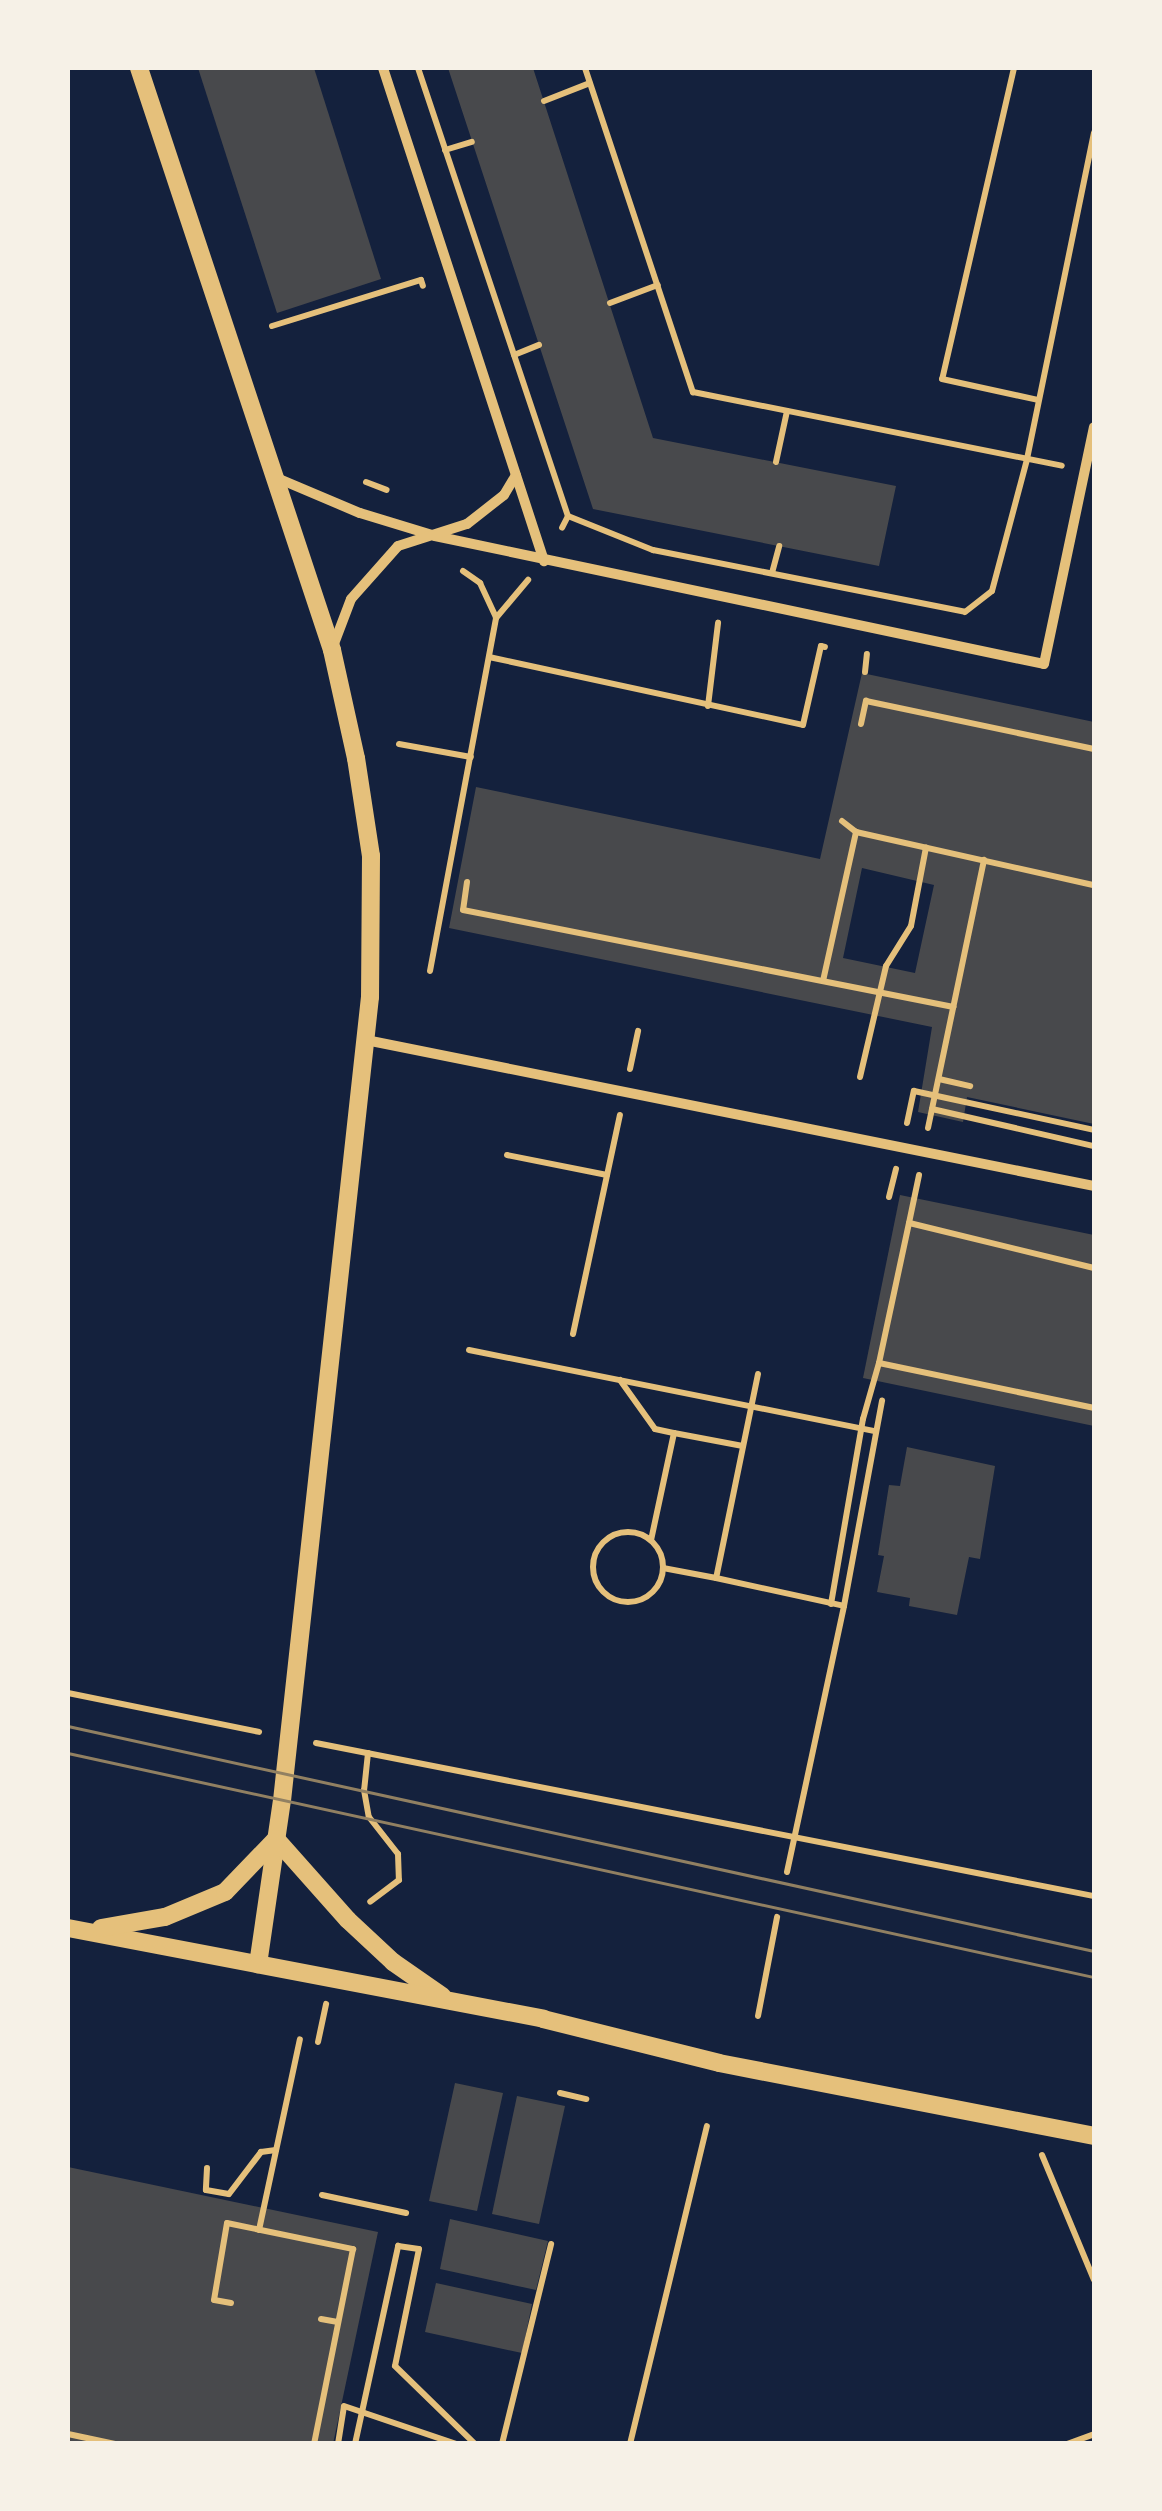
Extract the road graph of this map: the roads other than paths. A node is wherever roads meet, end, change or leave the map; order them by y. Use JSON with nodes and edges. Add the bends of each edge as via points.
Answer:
{"nodes":[{"id":1,"x":139,"y":68,"type":"edge"},
{"id":2,"x":383,"y":68,"type":"edge"},
{"id":3,"x":1094,"y":428,"type":"edge"},
{"id":4,"x":516,"y":474,"type":"junction"},
{"id":5,"x":276,"y":478,"type":"junction"},
{"id":6,"x":435,"y":536,"type":"junction"},
{"id":7,"x":544,"y":561,"type":"junction"},
{"id":8,"x":332,"y":650,"type":"junction"},
{"id":9,"x":366,"y":1040,"type":"junction"},
{"id":10,"x":1094,"y":1186,"type":"edge"},
{"id":11,"x":276,"y":1839,"type":"junction"},
{"id":12,"x":73,"y":1929,"type":"edge"},
{"id":13,"x":258,"y":1964,"type":"junction"},
{"id":14,"x":449,"y":2000,"type":"junction"},
{"id":15,"x":1094,"y":2136,"type":"edge"}],
"edges":[{"from":1,"to":5,"type":"street"},
{"from":2,"to":4,"type":"street"},
{"from":3,"to":7,"type":"street","via":[[1044,664]]},
{"from":4,"to":6,"type":"street","via":[[487,510]]},
{"from":4,"to":7,"type":"street"},
{"from":5,"to":6,"type":"street"},
{"from":5,"to":8,"type":"street"},
{"from":6,"to":7,"type":"street"},
{"from":6,"to":8,"type":"street","via":[[398,546],[372,570],[351,599]]},
{"from":8,"to":9,"type":"street","via":[[370,856],[373,959]]},
{"from":9,"to":10,"type":"street"},
{"from":9,"to":11,"type":"street"},
{"from":11,"to":12,"type":"street","via":[[225,1892],[166,1917]]},
{"from":11,"to":13,"type":"street"},
{"from":11,"to":14,"type":"street","via":[[392,1962]]},
{"from":12,"to":13,"type":"street"},
{"from":13,"to":14,"type":"street"},
{"from":14,"to":15,"type":"street","via":[[719,2063]]}]}
